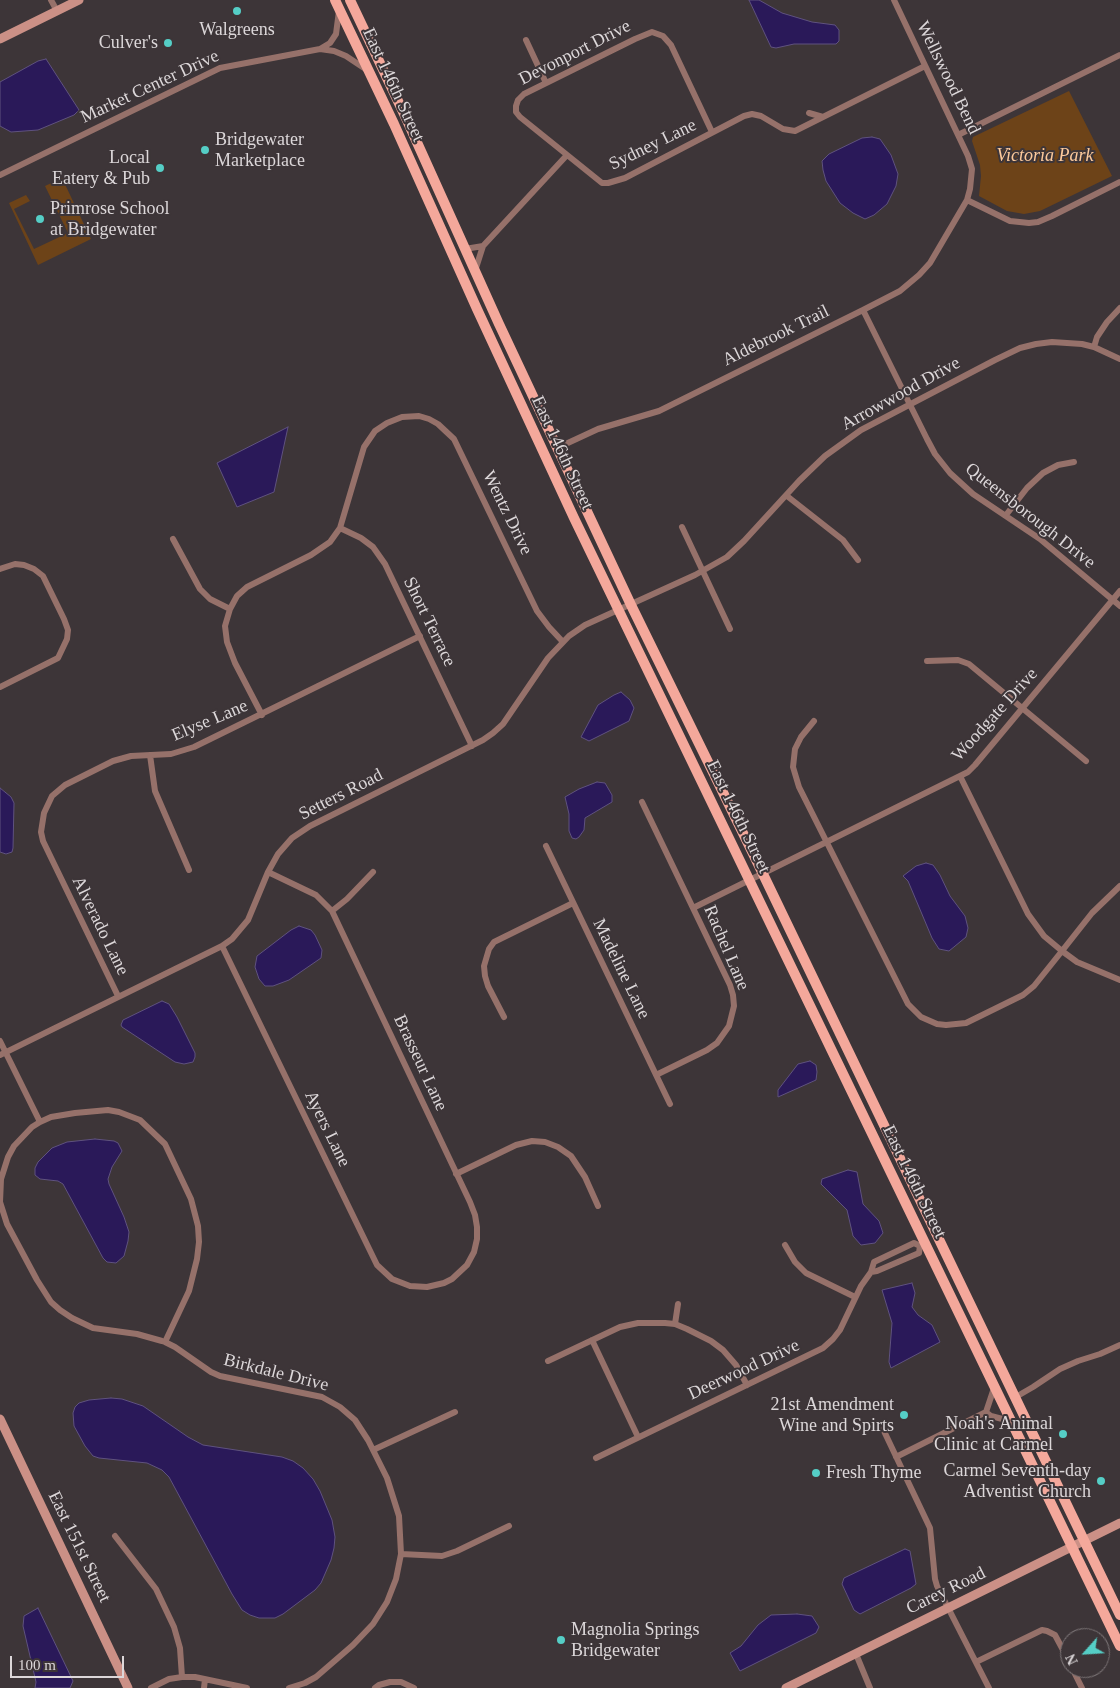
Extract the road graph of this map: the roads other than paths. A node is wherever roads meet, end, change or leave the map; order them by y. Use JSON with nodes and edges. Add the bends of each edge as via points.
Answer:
{"nodes":[{"id":1,"x":51,"y":0,"type":"edge"},
{"id":2,"x":79,"y":0,"type":"edge"},
{"id":3,"x":350,"y":0,"type":"edge"},
{"id":4,"x":894,"y":0,"type":"edge"},
{"id":5,"x":337,"y":5,"type":"edge"},
{"id":6,"x":57,"y":11,"type":"junction"},
{"id":7,"x":0,"y":38,"type":"edge"},
{"id":8,"x":526,"y":40,"type":"dead end"},
{"id":9,"x":320,"y":49,"type":"junction"},
{"id":10,"x":1120,"y":55,"type":"edge"},
{"id":11,"x":925,"y":66,"type":"junction"},
{"id":12,"x":369,"y":72,"type":"junction"},
{"id":13,"x":546,"y":83,"type":"junction"},
{"id":14,"x":516,"y":106,"type":"joint"},
{"id":15,"x":809,"y":113,"type":"dead end"},
{"id":16,"x":823,"y":117,"type":"junction"},
{"id":17,"x":712,"y":132,"type":"junction"},
{"id":18,"x":958,"y":135,"type":"junction"},
{"id":19,"x":567,"y":155,"type":"junction"},
{"id":20,"x":0,"y":175,"type":"edge"},
{"id":21,"x":1120,"y":182,"type":"edge"},
{"id":22,"x":967,"y":200,"type":"junction"},
{"id":23,"x":483,"y":246,"type":"junction"},
{"id":24,"x":465,"y":250,"type":"junction"},
{"id":25,"x":475,"y":271,"type":"junction"},
{"id":26,"x":1120,"y":308,"type":"edge"},
{"id":27,"x":863,"y":310,"type":"junction"},
{"id":28,"x":1094,"y":347,"type":"junction"},
{"id":29,"x":1120,"y":359,"type":"edge"},
{"id":30,"x":910,"y":405,"type":"junction"},
{"id":31,"x":558,"y":448,"type":"junction"},
{"id":32,"x":1074,"y":462,"type":"dead end"},
{"id":33,"x":786,"y":496,"type":"junction"},
{"id":34,"x":1006,"y":515,"type":"junction"},
{"id":35,"x":682,"y":527,"type":"dead end"},
{"id":36,"x":340,"y":528,"type":"junction"},
{"id":37,"x":174,"y":539,"type":"dead end"},
{"id":38,"x":858,"y":560,"type":"dead end"},
{"id":39,"x":0,"y":569,"type":"edge"},
{"id":40,"x":702,"y":571,"type":"junction"},
{"id":41,"x":1120,"y":591,"type":"edge"},
{"id":42,"x":1113,"y":600,"type":"junction"},
{"id":43,"x":1120,"y":606,"type":"edge"},
{"id":44,"x":625,"y":607,"type":"junction"},
{"id":45,"x":230,"y":609,"type":"junction"},
{"id":46,"x":730,"y":629,"type":"dead end"},
{"id":47,"x":420,"y":636,"type":"junction"},
{"id":48,"x":563,"y":642,"type":"junction"},
{"id":49,"x":927,"y":661,"type":"dead end"},
{"id":50,"x":0,"y":687,"type":"edge"},
{"id":51,"x":1022,"y":708,"type":"junction"},
{"id":52,"x":262,"y":715,"type":"junction"},
{"id":53,"x":814,"y":721,"type":"dead end"},
{"id":54,"x":472,"y":746,"type":"junction"},
{"id":55,"x":150,"y":755,"type":"junction"},
{"id":56,"x":1086,"y":760,"type":"dead end"},
{"id":57,"x":960,"y":776,"type":"junction"},
{"id":58,"x":642,"y":802,"type":"dead end"},
{"id":59,"x":827,"y":843,"type":"junction"},
{"id":60,"x":546,"y":846,"type":"dead end"},
{"id":61,"x":55,"y":868,"type":"joint"},
{"id":62,"x":189,"y":870,"type":"dead end"},
{"id":63,"x":268,"y":872,"type":"junction"},
{"id":64,"x":373,"y":872,"type":"dead end"},
{"id":65,"x":757,"y":877,"type":"junction"},
{"id":66,"x":1120,"y":886,"type":"edge"},
{"id":67,"x":573,"y":904,"type":"junction"},
{"id":68,"x":693,"y":908,"type":"junction"},
{"id":69,"x":332,"y":911,"type":"junction"},
{"id":70,"x":222,"y":946,"type":"junction"},
{"id":71,"x":1062,"y":951,"type":"junction"},
{"id":72,"x":1120,"y":980,"type":"edge"},
{"id":73,"x":118,"y":996,"type":"junction"},
{"id":74,"x":504,"y":1016,"type":"dead end"},
{"id":75,"x":0,"y":1041,"type":"edge"},
{"id":76,"x":3,"y":1054,"type":"edge"},
{"id":77,"x":656,"y":1075,"type":"junction"},
{"id":78,"x":670,"y":1104,"type":"dead end"},
{"id":79,"x":40,"y":1122,"type":"junction"},
{"id":80,"x":456,"y":1174,"type":"junction"},
{"id":81,"x":598,"y":1206,"type":"dead end"},
{"id":82,"x":938,"y":1238,"type":"junction"},
{"id":83,"x":785,"y":1244,"type":"dead end"},
{"id":84,"x":923,"y":1245,"type":"junction"},
{"id":85,"x":871,"y":1272,"type":"junction"},
{"id":86,"x":436,"y":1286,"type":"joint"},
{"id":87,"x":855,"y":1297,"type":"junction"},
{"id":88,"x":678,"y":1304,"type":"dead end"},
{"id":89,"x":675,"y":1324,"type":"junction"},
{"id":90,"x":592,"y":1340,"type":"junction"},
{"id":91,"x":165,"y":1342,"type":"junction"},
{"id":92,"x":1120,"y":1345,"type":"edge"},
{"id":93,"x":548,"y":1361,"type":"dead end"},
{"id":94,"x":747,"y":1385,"type":"junction"},
{"id":95,"x":994,"y":1388,"type":"junction"},
{"id":96,"x":1014,"y":1398,"type":"junction"},
{"id":97,"x":455,"y":1412,"type":"dead end"},
{"id":98,"x":986,"y":1412,"type":"junction"},
{"id":99,"x":0,"y":1419,"type":"edge"},
{"id":100,"x":1010,"y":1421,"type":"junction"},
{"id":101,"x":883,"y":1429,"type":"dead end"},
{"id":102,"x":638,"y":1437,"type":"junction"},
{"id":103,"x":373,"y":1450,"type":"junction"},
{"id":104,"x":896,"y":1457,"type":"junction"},
{"id":105,"x":596,"y":1458,"type":"dead end"},
{"id":106,"x":1120,"y":1523,"type":"edge"},
{"id":107,"x":508,"y":1526,"type":"dead end"},
{"id":108,"x":114,"y":1536,"type":"dead end"},
{"id":109,"x":1084,"y":1541,"type":"junction"},
{"id":110,"x":1072,"y":1547,"type":"junction"},
{"id":111,"x":401,"y":1554,"type":"junction"},
{"id":112,"x":949,"y":1608,"type":"junction"},
{"id":113,"x":1120,"y":1615,"type":"edge"},
{"id":114,"x":1060,"y":1644,"type":"edge"},
{"id":115,"x":1120,"y":1646,"type":"edge"},
{"id":116,"x":856,"y":1654,"type":"junction"},
{"id":117,"x":976,"y":1662,"type":"junction"},
{"id":118,"x":182,"y":1677,"type":"junction"},
{"id":119,"x":205,"y":1679,"type":"junction"},
{"id":120,"x":222,"y":1685,"type":"edge"},
{"id":121,"x":128,"y":1688,"type":"edge"},
{"id":122,"x":152,"y":1688,"type":"edge"},
{"id":123,"x":204,"y":1688,"type":"edge"},
{"id":124,"x":247,"y":1688,"type":"edge"},
{"id":125,"x":289,"y":1688,"type":"edge"},
{"id":126,"x":375,"y":1688,"type":"edge"},
{"id":127,"x":414,"y":1688,"type":"edge"},
{"id":128,"x":786,"y":1688,"type":"edge"},
{"id":129,"x":870,"y":1688,"type":"edge"},
{"id":130,"x":989,"y":1688,"type":"edge"}],
"edges":[{"from":1,"to":6,"type":"street"},
{"from":2,"to":6,"type":"street"},
{"from":3,"to":24,"type":"main road","name":"East 146th Street"},
{"from":4,"to":11,"type":"street","name":"Wellswood Bend"},
{"from":5,"to":9,"type":"street","via":[[336,34]]},
{"from":5,"to":12,"type":"main road","name":"East 146th Street"},
{"from":6,"to":7,"type":"street"},
{"from":8,"to":13,"type":"street"},
{"from":9,"to":12,"type":"street","name":"Market Center Drive","via":[[338,52]]},
{"from":9,"to":20,"type":"street","name":"Market Center Drive","via":[[215,70]]},
{"from":10,"to":18,"type":"street"},
{"from":11,"to":16,"type":"street","name":"Sydney Lane"},
{"from":11,"to":18,"type":"street","name":"Wellswood Bend"},
{"from":12,"to":44,"type":"main road","name":"East 146th Street","via":[[480,315]]},
{"from":13,"to":14,"type":"street","name":"Devonport Drive","via":[[524,94]]},
{"from":13,"to":17,"type":"street","name":"Devonport Drive","via":[[652,32],[663,36],[671,45]]},
{"from":14,"to":19,"type":"street","name":"Sydney Lane","via":[[520,117]]},
{"from":15,"to":16,"type":"street"},
{"from":16,"to":17,"type":"street","name":"Sydney Lane","via":[[796,131],[783,129],[752,114]]},
{"from":17,"to":19,"type":"street","name":"Sydney Lane","via":[[625,178],[608,183],[602,183]]},
{"from":18,"to":22,"type":"street","name":"Wellswood Bend","via":[[972,169]]},
{"from":19,"to":23,"type":"street"},
{"from":21,"to":22,"type":"street","via":[[1029,224],[1010,222]]},
{"from":22,"to":27,"type":"street","name":"Aldebrook Trail","via":[[930,263],[919,275],[900,291]]},
{"from":23,"to":24,"type":"street"},
{"from":23,"to":25,"type":"street"},
{"from":24,"to":25,"type":"main road","name":"East 146th Street"},
{"from":25,"to":31,"type":"main road","name":"East 146th Street"},
{"from":26,"to":28,"type":"street","via":[[1107,322]]},
{"from":27,"to":30,"type":"street","name":"Queensborough Drive"},
{"from":27,"to":31,"type":"street","name":"Aldebrook Trail","via":[[660,411],[598,429]]},
{"from":28,"to":29,"type":"street","name":"Arrowwood Drive"},
{"from":28,"to":30,"type":"street","name":"Arrowwood Drive","via":[[1052,342],[1020,348]]},
{"from":30,"to":33,"type":"street","name":"Arrowwood Drive","via":[[848,439],[825,456]]},
{"from":30,"to":34,"type":"street","name":"Queensborough Drive","via":[[935,454],[950,473],[973,494]]},
{"from":31,"to":44,"type":"main road","name":"East 146th Street"},
{"from":32,"to":34,"type":"street","via":[[1058,465],[1043,473]]},
{"from":33,"to":38,"type":"street","via":[[843,540]]},
{"from":33,"to":40,"type":"street","name":"Arrowwood Drive","via":[[744,542],[727,557]]},
{"from":34,"to":42,"type":"street","name":"Queensborough Drive"},
{"from":35,"to":40,"type":"street"},
{"from":36,"to":45,"type":"street","via":[[325,547],[247,587]]},
{"from":36,"to":47,"type":"street","name":"Short Terrace","via":[[361,538],[379,554]]},
{"from":36,"to":48,"type":"street","name":"Wentz Drive","via":[[360,458],[375,431],[387,423],[411,416],[438,424],[454,439],[534,604]]},
{"from":37,"to":45,"type":"street","via":[[200,589],[210,599]]},
{"from":39,"to":50,"type":"street","via":[[14,564],[24,565],[43,576],[68,630],[58,658]]},
{"from":40,"to":44,"type":"street","name":"Arrowwood Drive"},
{"from":40,"to":46,"type":"street"},
{"from":41,"to":42,"type":"street","name":"Woodgate Drive"},
{"from":42,"to":43,"type":"street","name":"Queensborough Drive"},
{"from":42,"to":51,"type":"street","name":"Woodgate Drive"},
{"from":44,"to":48,"type":"street","name":"Setters Road","via":[[577,630]]},
{"from":44,"to":65,"type":"main road","name":"East 146th Street"},
{"from":45,"to":52,"type":"street","via":[[227,642]]},
{"from":47,"to":52,"type":"street","name":"Elyse Lane"},
{"from":47,"to":54,"type":"street","name":"Short Terrace"},
{"from":48,"to":54,"type":"street","name":"Setters Road","via":[[548,658],[503,724]]},
{"from":49,"to":51,"type":"street","via":[[953,659],[968,664]]},
{"from":51,"to":56,"type":"street"},
{"from":51,"to":57,"type":"street","name":"Woodgate Drive","via":[[975,765]]},
{"from":52,"to":55,"type":"street","name":"Elyse Lane","via":[[189,750]]},
{"from":53,"to":59,"type":"street","via":[[797,744],[793,767],[799,787]]},
{"from":54,"to":63,"type":"street","name":"Setters Road","via":[[301,831],[278,854]]},
{"from":55,"to":61,"type":"street","name":"Elyse Lane","via":[[113,761],[65,785],[52,796],[44,813],[42,832]]},
{"from":55,"to":62,"type":"street","via":[[155,791]]},
{"from":57,"to":59,"type":"street","name":"Woodgate Drive"},
{"from":57,"to":71,"type":"street","via":[[1028,914],[1044,936]]},
{"from":58,"to":68,"type":"street","name":"Rachel Lane"},
{"from":59,"to":65,"type":"street","name":"Woodgate Drive"},
{"from":59,"to":71,"type":"street","via":[[904,998],[913,1010],[929,1021],[946,1025],[966,1023],[1023,995]]},
{"from":60,"to":67,"type":"street","name":"Madeline Lane"},
{"from":61,"to":73,"type":"street","name":"Alverado Lane"},
{"from":63,"to":69,"type":"street","name":"Brasseur Lane","via":[[316,896]]},
{"from":63,"to":70,"type":"street","name":"Setters Road","via":[[244,926]]},
{"from":64,"to":69,"type":"street"},
{"from":65,"to":68,"type":"street","name":"Woodgate Drive"},
{"from":65,"to":82,"type":"main road","name":"East 146th Street"},
{"from":65,"to":84,"type":"main road","name":"East 146th Street"},
{"from":66,"to":71,"type":"street","via":[[1092,912]]},
{"from":67,"to":74,"type":"street","via":[[494,942],[489,949],[485,976]]},
{"from":67,"to":77,"type":"street","name":"Madeline Lane"},
{"from":68,"to":77,"type":"street","name":"Rachel Lane","via":[[730,985],[732,1017],[724,1034],[712,1047]]},
{"from":69,"to":80,"type":"street","name":"Brasseur Lane"},
{"from":70,"to":73,"type":"street","name":"Setters Road"},
{"from":70,"to":86,"type":"street","name":"Ayers Lane","via":[[377,1265],[401,1284],[418,1288]]},
{"from":71,"to":72,"type":"street","via":[[1077,962]]},
{"from":73,"to":76,"type":"street","name":"Setters Road"},
{"from":75,"to":76,"type":"street"},
{"from":76,"to":79,"type":"street"},
{"from":77,"to":78,"type":"street","name":"Madeline Lane"},
{"from":79,"to":91,"type":"street","name":"Birkdale Drive","via":[[14,1146],[3,1168],[0,1191],[0,1202],[8,1224],[37,1280],[56,1306],[83,1324]]},
{"from":79,"to":91,"type":"street","via":[[75,1113],[113,1111],[140,1120],[166,1144],[191,1199],[198,1226],[198,1259],[192,1283]]},
{"from":80,"to":81,"type":"street","via":[[516,1145],[545,1142],[571,1156]]},
{"from":80,"to":86,"type":"street","name":"Brasseur Lane","via":[[475,1215],[477,1238],[467,1265],[452,1279]]},
{"from":82,"to":84,"type":"street"},
{"from":82,"to":96,"type":"main road","name":"East 146th Street"},
{"from":83,"to":87,"type":"street","via":[[806,1273]]},
{"from":84,"to":85,"type":"street","via":[[920,1253]]},
{"from":84,"to":85,"type":"street","name":"Deerwood Drive","via":[[914,1243],[874,1262]]},
{"from":84,"to":95,"type":"main road","name":"East 146th Street"},
{"from":85,"to":87,"type":"street","name":"Deerwood Drive"},
{"from":87,"to":94,"type":"street","name":"Deerwood Drive","via":[[840,1330],[827,1344]]},
{"from":88,"to":89,"type":"street"},
{"from":89,"to":90,"type":"street","via":[[638,1323]]},
{"from":89,"to":94,"type":"street","via":[[699,1334],[723,1350]]},
{"from":90,"to":93,"type":"street"},
{"from":90,"to":102,"type":"street"},
{"from":91,"to":103,"type":"street","name":"Birkdale Drive","via":[[220,1376],[322,1397],[355,1420]]},
{"from":92,"to":96,"type":"street","via":[[1078,1360]]},
{"from":94,"to":102,"type":"street","name":"Deerwood Drive"},
{"from":95,"to":98,"type":"street"},
{"from":95,"to":100,"type":"main road","name":"East 146th Street"},
{"from":96,"to":109,"type":"main road","name":"East 146th Street"},
{"from":97,"to":103,"type":"street"},
{"from":98,"to":100,"type":"street"},
{"from":98,"to":104,"type":"street"},
{"from":99,"to":121,"type":"street","name":"East 151st Street"},
{"from":100,"to":110,"type":"main road","name":"East 146th Street"},
{"from":101,"to":104,"type":"street"},
{"from":102,"to":105,"type":"street","name":"Deerwood Drive"},
{"from":103,"to":111,"type":"street","name":"Birkdale Drive","via":[[396,1503],[401,1528]]},
{"from":104,"to":112,"type":"street","via":[[930,1528],[935,1579]]},
{"from":106,"to":109,"type":"street","name":"Carey Road"},
{"from":107,"to":111,"type":"street","via":[[442,1556]]},
{"from":108,"to":118,"type":"street","via":[[156,1590],[174,1626],[180,1648]]},
{"from":109,"to":110,"type":"street","name":"Carey Road"},
{"from":109,"to":113,"type":"main road","name":"East 146th Street"},
{"from":110,"to":112,"type":"street","name":"Carey Road"},
{"from":110,"to":115,"type":"main road","name":"East 146th Street"},
{"from":111,"to":125,"type":"street","name":"Birkdale Drive","via":[[387,1602],[363,1635],[316,1677]]},
{"from":112,"to":116,"type":"street","name":"Carey Road"},
{"from":112,"to":117,"type":"street"},
{"from":114,"to":117,"type":"street","via":[[1055,1635],[1042,1630]]},
{"from":116,"to":128,"type":"street","name":"Carey Road"},
{"from":116,"to":129,"type":"street"},
{"from":117,"to":130,"type":"street"},
{"from":118,"to":119,"type":"street"},
{"from":118,"to":122,"type":"street"},
{"from":119,"to":120,"type":"street"},
{"from":119,"to":123,"type":"street"},
{"from":120,"to":124,"type":"street"},
{"from":126,"to":127,"type":"street","via":[[401,1682]]}]}
